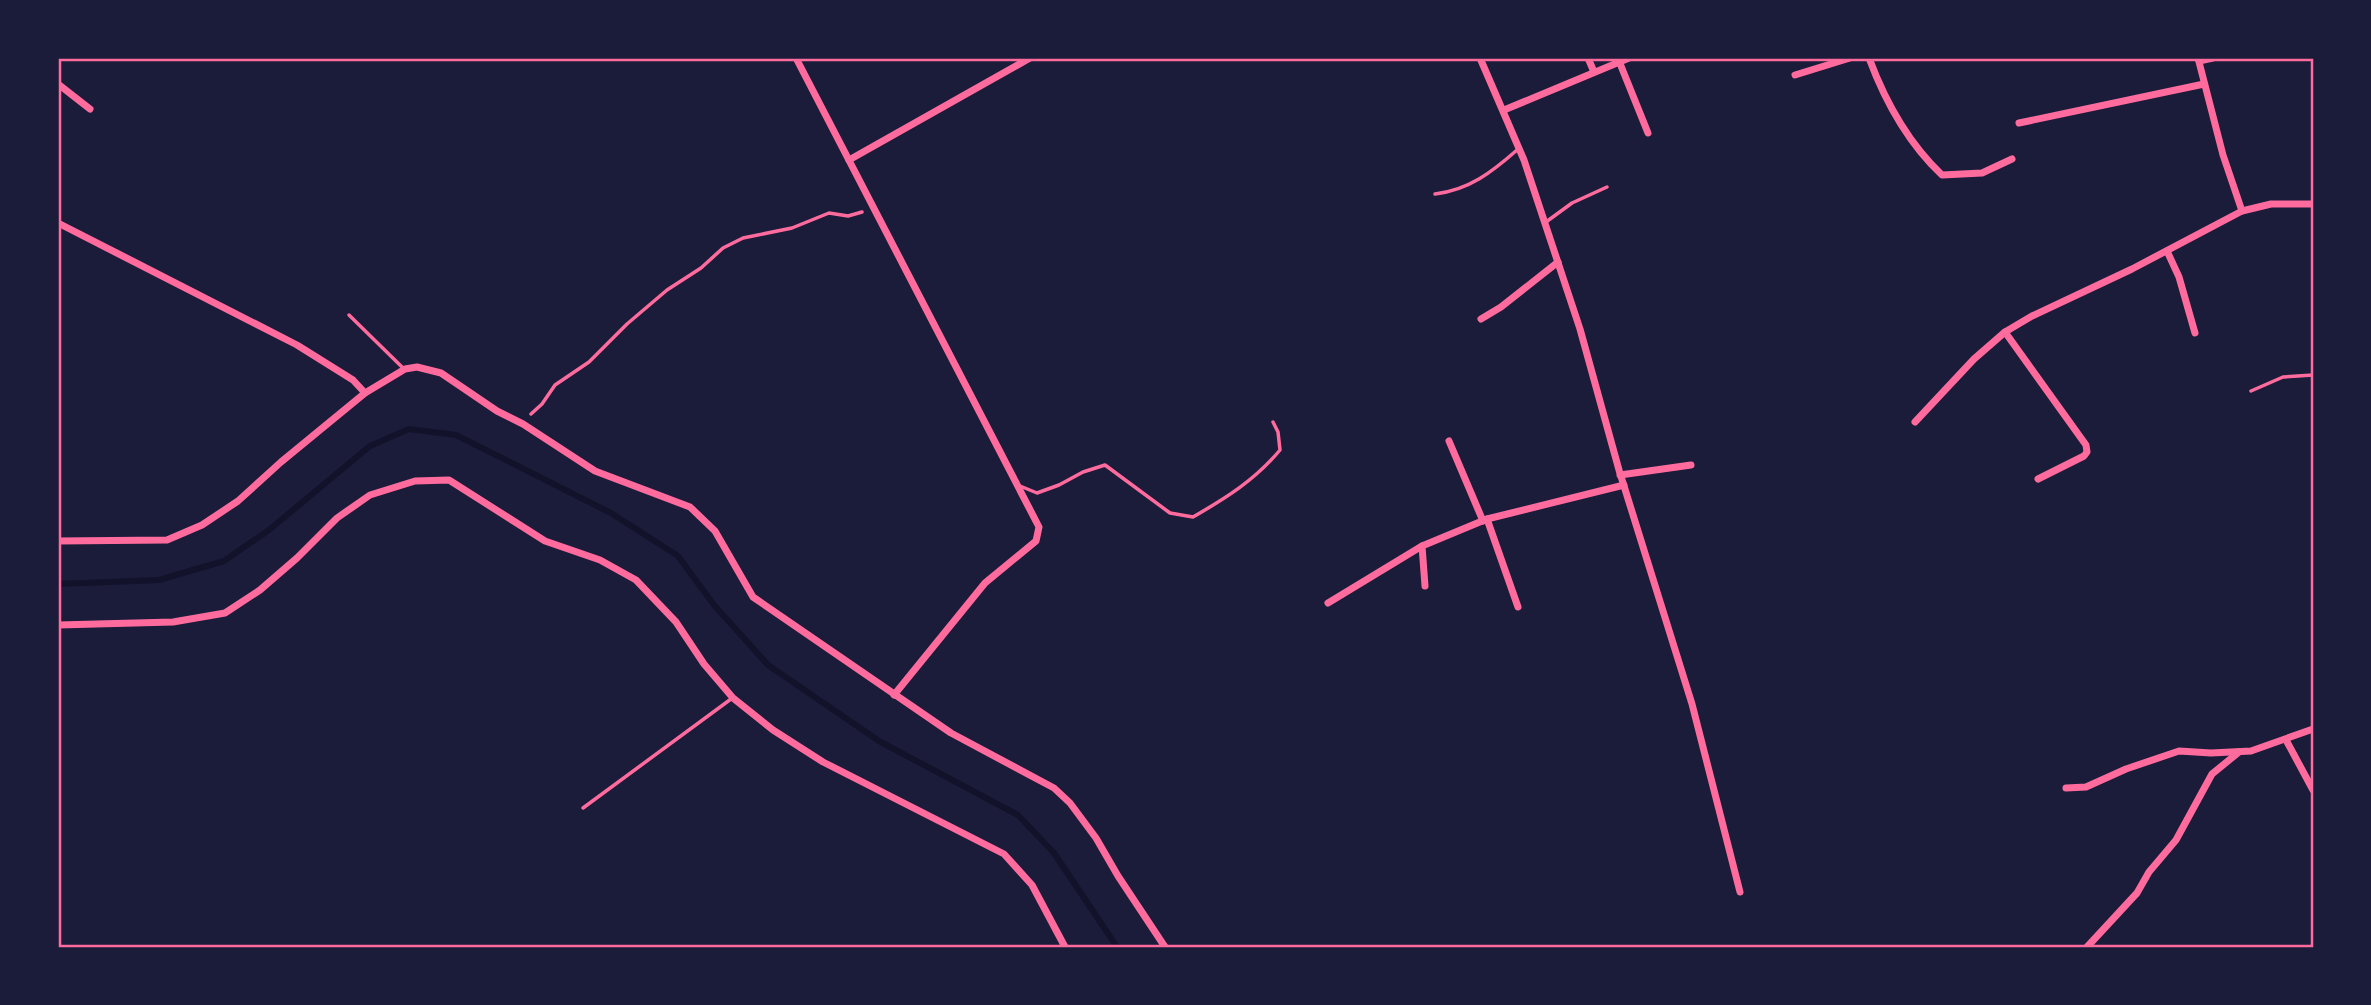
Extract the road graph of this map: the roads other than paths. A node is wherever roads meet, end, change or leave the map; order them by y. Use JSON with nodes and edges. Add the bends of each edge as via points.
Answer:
{"nodes":[{"id":1,"x":796,"y":58,"type":"edge"},
{"id":2,"x":1030,"y":58,"type":"edge"},
{"id":3,"x":1480,"y":58,"type":"edge"},
{"id":4,"x":1588,"y":58,"type":"edge"},
{"id":5,"x":1629,"y":58,"type":"edge"},
{"id":6,"x":1850,"y":58,"type":"edge"},
{"id":7,"x":1869,"y":58,"type":"edge"},
{"id":8,"x":2213,"y":58,"type":"edge"},
{"id":9,"x":2198,"y":60,"type":"edge"},
{"id":10,"x":1619,"y":61,"type":"junction"},
{"id":11,"x":1594,"y":72,"type":"junction"},
{"id":12,"x":1795,"y":75,"type":"dead end"},
{"id":13,"x":58,"y":84,"type":"edge"},
{"id":14,"x":2204,"y":84,"type":"junction"},
{"id":15,"x":90,"y":109,"type":"dead end"},
{"id":16,"x":1504,"y":110,"type":"junction"},
{"id":17,"x":2019,"y":123,"type":"dead end"},
{"id":18,"x":1648,"y":133,"type":"dead end"},
{"id":19,"x":1519,"y":149,"type":"junction"},
{"id":20,"x":2012,"y":159,"type":"dead end"},
{"id":21,"x":849,"y":160,"type":"junction"},
{"id":22,"x":1607,"y":187,"type":"dead end"},
{"id":23,"x":1435,"y":194,"type":"dead end"},
{"id":24,"x":2311,"y":205,"type":"edge"},
{"id":25,"x":2242,"y":211,"type":"junction"},
{"id":26,"x":2313,"y":215,"type":"edge"},
{"id":27,"x":58,"y":223,"type":"edge"},
{"id":28,"x":1545,"y":223,"type":"junction"},
{"id":29,"x":2167,"y":251,"type":"junction"},
{"id":30,"x":1558,"y":262,"type":"junction"},
{"id":31,"x":349,"y":316,"type":"dead end"},
{"id":32,"x":1481,"y":319,"type":"dead end"},
{"id":33,"x":2005,"y":332,"type":"junction"},
{"id":34,"x":2196,"y":333,"type":"dead end"},
{"id":35,"x":405,"y":369,"type":"junction"},
{"id":36,"x":365,"y":393,"type":"junction"},
{"id":37,"x":1273,"y":422,"type":"dead end"},
{"id":38,"x":1915,"y":422,"type":"dead end"},
{"id":39,"x":1449,"y":441,"type":"dead end"},
{"id":40,"x":1691,"y":465,"type":"dead end"},
{"id":41,"x":1620,"y":475,"type":"junction"},
{"id":42,"x":2038,"y":479,"type":"dead end"},
{"id":43,"x":1624,"y":485,"type":"junction"},
{"id":44,"x":1018,"y":486,"type":"junction"},
{"id":45,"x":1485,"y":520,"type":"junction"},
{"id":46,"x":58,"y":541,"type":"edge"},
{"id":47,"x":1422,"y":546,"type":"junction"},
{"id":48,"x":1424,"y":586,"type":"dead end"},
{"id":49,"x":1328,"y":603,"type":"dead end"},
{"id":50,"x":1518,"y":607,"type":"dead end"},
{"id":51,"x":58,"y":625,"type":"edge"},
{"id":52,"x":894,"y":695,"type":"junction"},
{"id":53,"x":733,"y":698,"type":"junction"},
{"id":54,"x":2313,"y":729,"type":"edge"},
{"id":55,"x":2286,"y":740,"type":"junction"},
{"id":56,"x":2239,"y":752,"type":"junction"},
{"id":57,"x":2066,"y":788,"type":"dead end"},
{"id":58,"x":2313,"y":790,"type":"edge"},
{"id":59,"x":583,"y":808,"type":"dead end"},
{"id":60,"x":1740,"y":892,"type":"dead end"},
{"id":61,"x":1065,"y":947,"type":"edge"},
{"id":62,"x":1165,"y":947,"type":"edge"},
{"id":63,"x":2087,"y":947,"type":"edge"}],
"edges":[{"from":1,"to":21,"type":"street"},
{"from":2,"to":21,"type":"street"},
{"from":3,"to":16,"type":"street"},
{"from":4,"to":11,"type":"street"},
{"from":5,"to":10,"type":"street"},
{"from":6,"to":12,"type":"street"},
{"from":7,"to":20,"type":"street","via":[[1882,92],[1922,156],[1942,175],[1982,173]]},
{"from":8,"to":9,"type":"street"},
{"from":9,"to":14,"type":"street"},
{"from":10,"to":11,"type":"street"},
{"from":10,"to":18,"type":"street"},
{"from":11,"to":16,"type":"street"},
{"from":13,"to":15,"type":"street"},
{"from":14,"to":17,"type":"street"},
{"from":14,"to":25,"type":"street"},
{"from":16,"to":19,"type":"street"},
{"from":19,"to":23,"type":"lane","via":[[1471,185]]},
{"from":19,"to":28,"type":"street"},
{"from":21,"to":44,"type":"street"},
{"from":22,"to":28,"type":"lane","via":[[1572,203]]},
{"from":24,"to":25,"type":"street","via":[[2271,204]]},
{"from":24,"to":26,"type":"street"},
{"from":25,"to":29,"type":"street"},
{"from":27,"to":36,"type":"street","via":[[297,345],[353,380]]},
{"from":28,"to":30,"type":"street"},
{"from":29,"to":33,"type":"street"},
{"from":29,"to":34,"type":"street"},
{"from":30,"to":32,"type":"street"},
{"from":30,"to":41,"type":"street"},
{"from":31,"to":35,"type":"lane"},
{"from":33,"to":38,"type":"street"},
{"from":33,"to":42,"type":"street","via":[[2086,445],[2084,456]]},
{"from":35,"to":36,"type":"street"},
{"from":35,"to":52,"type":"street","via":[[441,373],[595,471],[691,507],[715,531],[753,597]]},
{"from":36,"to":46,"type":"street","via":[[202,525],[166,540]]},
{"from":37,"to":44,"type":"lane","via":[[1280,450],[1268,465],[1193,517],[1170,513],[1105,465],[1037,493]]},
{"from":39,"to":45,"type":"street"},
{"from":40,"to":41,"type":"street"},
{"from":41,"to":43,"type":"street"},
{"from":43,"to":45,"type":"street"},
{"from":43,"to":60,"type":"street","via":[[1692,704]]},
{"from":44,"to":52,"type":"street","via":[[1039,527],[1036,541],[985,583]]},
{"from":45,"to":47,"type":"street"},
{"from":45,"to":50,"type":"street"},
{"from":47,"to":48,"type":"street"},
{"from":47,"to":49,"type":"street"},
{"from":51,"to":53,"type":"street","via":[[173,622],[225,613],[260,590],[337,518],[370,495],[415,481],[449,480],[545,541],[600,560],[636,580],[676,622]]},
{"from":52,"to":62,"type":"street","via":[[951,733],[1054,788],[1096,838]]},
{"from":53,"to":59,"type":"lane"},
{"from":53,"to":61,"type":"street","via":[[823,762],[1004,854],[1032,885]]},
{"from":54,"to":55,"type":"street"},
{"from":55,"to":56,"type":"street"},
{"from":55,"to":58,"type":"street"},
{"from":56,"to":57,"type":"street","via":[[2179,751],[2086,787]]},
{"from":56,"to":63,"type":"street","via":[[2212,774],[2176,840]]}]}
